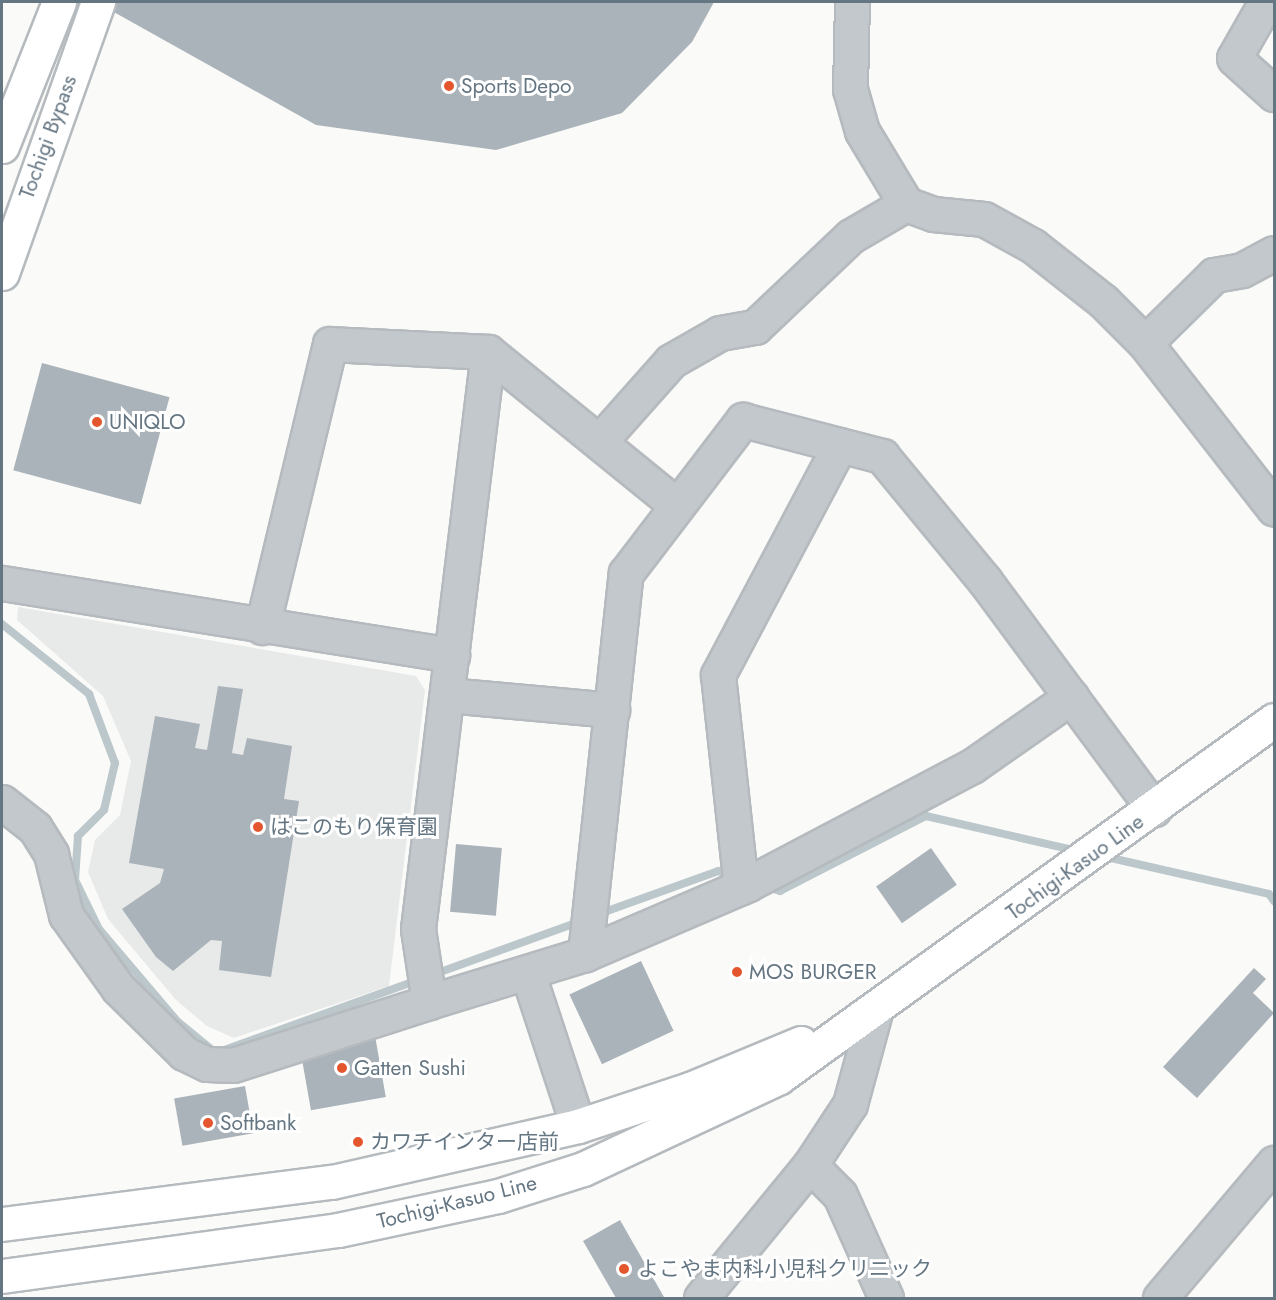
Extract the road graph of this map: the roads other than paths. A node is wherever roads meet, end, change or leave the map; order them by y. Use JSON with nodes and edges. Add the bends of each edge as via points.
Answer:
{"nodes":[{"id":1,"x":59,"y":2,"type":"edge"},
{"id":2,"x":98,"y":2,"type":"edge"},
{"id":3,"x":852,"y":2,"type":"edge"},
{"id":4,"x":1266,"y":2,"type":"edge"},
{"id":5,"x":1275,"y":94,"type":"edge"},
{"id":6,"x":2,"y":146,"type":"edge"},
{"id":7,"x":906,"y":204,"type":"junction"},
{"id":8,"x":1275,"y":253,"type":"edge"},
{"id":9,"x":2,"y":273,"type":"edge"},
{"id":10,"x":1145,"y":343,"type":"junction"},
{"id":11,"x":488,"y":352,"type":"junction"},
{"id":12,"x":600,"y":441,"type":"junction"},
{"id":13,"x":840,"y":445,"type":"junction"},
{"id":14,"x":676,"y":505,"type":"junction"},
{"id":15,"x":1275,"y":509,"type":"edge"},
{"id":16,"x":2,"y":583,"type":"edge"},
{"id":17,"x":262,"y":627,"type":"junction"},
{"id":18,"x":452,"y":655,"type":"junction"},
{"id":19,"x":447,"y":695,"type":"junction"},
{"id":20,"x":1071,"y":697,"type":"junction"},
{"id":21,"x":612,"y":710,"type":"junction"},
{"id":22,"x":1275,"y":720,"type":"edge"},
{"id":23,"x":2,"y":802,"type":"edge"},
{"id":24,"x":1154,"y":809,"type":"junction"},
{"id":25,"x":741,"y":887,"type":"junction"},
{"id":26,"x":585,"y":954,"type":"junction"},
{"id":27,"x":528,"y":974,"type":"junction"},
{"id":28,"x":429,"y":1002,"type":"junction"},
{"id":29,"x":875,"y":1012,"type":"junction"},
{"id":30,"x":578,"y":1126,"type":"junction"},
{"id":31,"x":1275,"y":1163,"type":"edge"},
{"id":32,"x":810,"y":1166,"type":"junction"},
{"id":33,"x":2,"y":1224,"type":"edge"},
{"id":34,"x":2,"y":1276,"type":"edge"},
{"id":35,"x":701,"y":1299,"type":"edge"},
{"id":36,"x":886,"y":1299,"type":"edge"},
{"id":37,"x":1160,"y":1299,"type":"edge"}],
"edges":[{"from":1,"to":6,"type":"main road","name":"Tochigi Bypass"},
{"from":2,"to":9,"type":"main road","name":"Tochigi Bypass"},
{"from":3,"to":7,"type":"street","via":[[850,89],[862,131]]},
{"from":4,"to":5,"type":"street","via":[[1234,58]]},
{"from":7,"to":10,"type":"street","via":[[933,214],[984,219],[1033,246]]},
{"from":7,"to":12,"type":"street","via":[[851,236],[755,327],[720,333],[671,362]]},
{"from":8,"to":10,"type":"street","via":[[1242,270],[1214,275]]},
{"from":10,"to":15,"type":"street"},
{"from":11,"to":12,"type":"street"},
{"from":11,"to":17,"type":"street","via":[[330,344]]},
{"from":11,"to":18,"type":"street"},
{"from":12,"to":14,"type":"street"},
{"from":13,"to":14,"type":"street","via":[[742,420]]},
{"from":13,"to":20,"type":"street","via":[[882,456]]},
{"from":13,"to":25,"type":"street","via":[[718,675]]},
{"from":14,"to":21,"type":"street","via":[[626,573]]},
{"from":16,"to":17,"type":"street"},
{"from":17,"to":18,"type":"street"},
{"from":18,"to":19,"type":"street"},
{"from":19,"to":21,"type":"street"},
{"from":19,"to":28,"type":"street","via":[[418,928]]},
{"from":20,"to":24,"type":"street"},
{"from":20,"to":25,"type":"street","via":[[972,766]]},
{"from":21,"to":26,"type":"street"},
{"from":22,"to":24,"type":"main road","name":"Tochigi-Kasuo Line"},
{"from":23,"to":28,"type":"street","via":[[35,828],[51,854],[66,915],[104,969],[191,1056],[232,1065]]},
{"from":24,"to":29,"type":"main road","name":"Tochigi-Kasuo Line"},
{"from":25,"to":26,"type":"street"},
{"from":26,"to":27,"type":"street"},
{"from":27,"to":28,"type":"street"},
{"from":27,"to":30,"type":"street"},
{"from":29,"to":30,"type":"main road","name":"Tochigi-Kasuo Line","via":[[690,1089]]},
{"from":29,"to":32,"type":"street","via":[[850,1104]]},
{"from":29,"to":34,"type":"main road","name":"Tochigi-Kasuo Line","via":[[779,1077],[686,1124],[583,1169],[498,1196],[338,1230]]},
{"from":30,"to":33,"type":"main road","name":"Tochigi-Kasuo Line","via":[[332,1182]]},
{"from":31,"to":37,"type":"street"},
{"from":32,"to":35,"type":"street"},
{"from":32,"to":36,"type":"street","via":[[840,1195]]}]}
